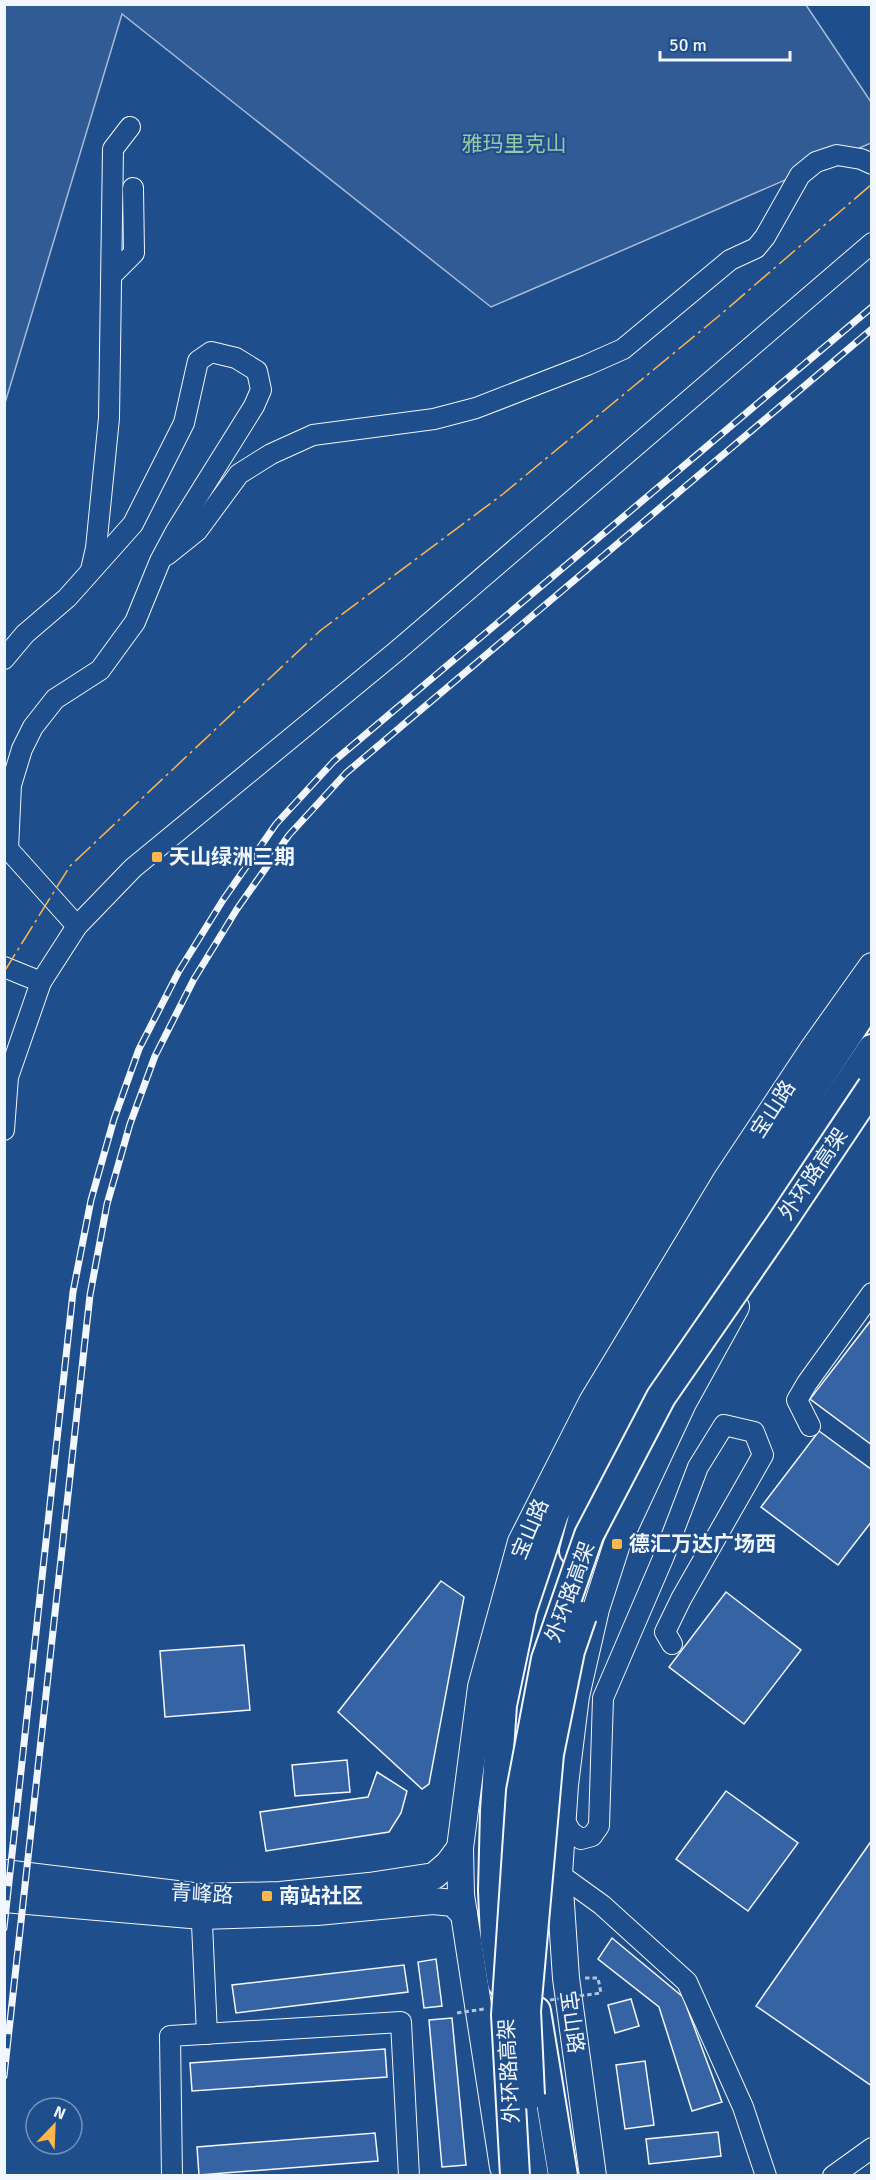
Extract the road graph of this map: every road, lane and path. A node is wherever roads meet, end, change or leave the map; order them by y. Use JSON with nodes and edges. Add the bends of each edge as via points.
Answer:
{"nodes":[{"id":1,"x":130,"y":127,"type":"dead end"},
{"id":2,"x":872,"y":164,"type":"edge"},
{"id":3,"x":133,"y":188,"type":"dead end"},
{"id":4,"x":872,"y":243,"type":"edge"},
{"id":5,"x":112,"y":275,"type":"junction"},
{"id":6,"x":160,"y":561,"type":"junction"},
{"id":7,"x":90,"y":572,"type":"junction"},
{"id":8,"x":4,"y":634,"type":"edge"},
{"id":9,"x":25,"y":634,"type":"junction"},
{"id":10,"x":4,"y":659,"type":"edge"},
{"id":11,"x":77,"y":926,"type":"junction"},
{"id":12,"x":872,"y":966,"type":"edge"},
{"id":13,"x":4,"y":967,"type":"edge"},
{"id":14,"x":41,"y":982,"type":"junction"},
{"id":15,"x":872,"y":999,"type":"edge"},
{"id":16,"x":872,"y":1049,"type":"edge"},
{"id":17,"x":872,"y":1076,"type":"edge"},
{"id":18,"x":872,"y":1087,"type":"edge"},
{"id":19,"x":872,"y":1113,"type":"edge"},
{"id":20,"x":4,"y":1130,"type":"edge"},
{"id":21,"x":872,"y":1293,"type":"edge"},
{"id":22,"x":810,"y":1426,"type":"dead end"},
{"id":23,"x":672,"y":1644,"type":"dead end"},
{"id":24,"x":563,"y":1818,"type":"junction"},
{"id":25,"x":460,"y":1848,"type":"junction"},
{"id":26,"x":4,"y":1873,"type":"edge"},
{"id":27,"x":559,"y":1874,"type":"junction"},
{"id":28,"x":4,"y":1899,"type":"edge"},
{"id":29,"x":201,"y":1907,"type":"junction"},
{"id":30,"x":464,"y":1914,"type":"junction"},
{"id":31,"x":598,"y":1978,"type":"dead end"},
{"id":32,"x":601,"y":1993,"type":"dead end"},
{"id":33,"x":207,"y":2034,"type":"junction"},
{"id":34,"x":872,"y":2148,"type":"edge"},
{"id":35,"x":172,"y":2175,"type":"edge"},
{"id":36,"x":409,"y":2175,"type":"edge"},
{"id":37,"x":504,"y":2175,"type":"edge"},
{"id":38,"x":515,"y":2175,"type":"edge"},
{"id":39,"x":533,"y":2175,"type":"edge"},
{"id":40,"x":563,"y":2175,"type":"edge"},
{"id":41,"x":593,"y":2175,"type":"edge"},
{"id":42,"x":766,"y":2175,"type":"edge"},
{"id":43,"x":833,"y":2175,"type":"edge"}],
"edges":[{"from":1,"to":5,"type":"street","via":[[113,149]]},
{"from":2,"to":6,"type":"street","via":[[837,155],[816,162],[800,175],[756,248],[730,260],[622,349],[476,408],[434,419],[313,435],[271,454],[239,474],[197,531]]},
{"from":3,"to":5,"type":"street","via":[[134,253]]},
{"from":4,"to":11,"type":"street","via":[[398,650],[133,868]]},
{"from":5,"to":7,"type":"street","via":[[109,418],[96,548]]},
{"from":6,"to":7,"type":"street","via":[[261,390],[257,371],[236,358],[211,352],[198,362],[184,423],[133,524]]},
{"from":6,"to":11,"type":"street","via":[[135,622],[99,670],[55,699],[33,727],[11,785],[8,849]]},
{"from":7,"to":9,"type":"street"},
{"from":8,"to":9,"type":"street"},
{"from":9,"to":10,"type":"street"},
{"from":11,"to":14,"type":"street"},
{"from":12,"to":25,"type":"main road","name":"宝山路","via":[[726,1180],[592,1402],[521,1542],[481,1687]]},
{"from":13,"to":14,"type":"street"},
{"from":14,"to":20,"type":"street","via":[[8,1077]]},
{"from":15,"to":39,"type":"highway","via":[[618,1383],[554,1514],[522,1610],[502,1705],[493,1890],[495,1940]]},
{"from":16,"to":40,"type":"highway","via":[[639,1396],[588,1498],[558,1606],[526,1801],[519,1888]]},
{"from":17,"to":24,"type":"main road","name":"宝山路","via":[[781,1227],[683,1403],[617,1544],[596,1609],[576,1696]]},
{"from":18,"to":38,"type":"highway","name":"外环路高架","bridge":true,"via":[[661,1396],[589,1535],[546,1659],[521,1791],[506,2015]]},
{"from":19,"to":39,"type":"highway","name":"外环路高架","bridge":true,"via":[[681,1389],[606,1542],[570,1651],[549,1754],[526,2011]]},
{"from":21,"to":22,"type":"street","via":[[797,1400]]},
{"from":23,"to":24,"type":"street","via":[[665,1632],[763,1455],[754,1432],[724,1425],[698,1467],[603,1698],[599,1826],[592,1836],[581,1839],[571,1832]]},
{"from":24,"to":27,"type":"main road","name":"宝山路"},
{"from":25,"to":29,"type":"main road","name":"青峰路","via":[[434,1876]]},
{"from":25,"to":30,"type":"main road","name":"宝山路"},
{"from":26,"to":29,"type":"main road","name":"青峰路"},
{"from":27,"to":41,"type":"main road","name":"宝山路","via":[[566,1978]]},
{"from":27,"to":42,"type":"street","via":[[602,1905],[687,1982],[743,2107]]},
{"from":28,"to":29,"type":"main road","name":"青峰路"},
{"from":29,"to":30,"type":"main road","name":"青峰路","via":[[317,1912],[433,1901],[453,1904]]},
{"from":29,"to":33,"type":"street"},
{"from":30,"to":37,"type":"main road","name":"宝山路"},
{"from":31,"to":32,"type":"path"},
{"from":33,"to":35,"type":"street","via":[[170,2036]]},
{"from":33,"to":36,"type":"street","via":[[401,2022]]},
{"from":34,"to":43,"type":"street"}]}
